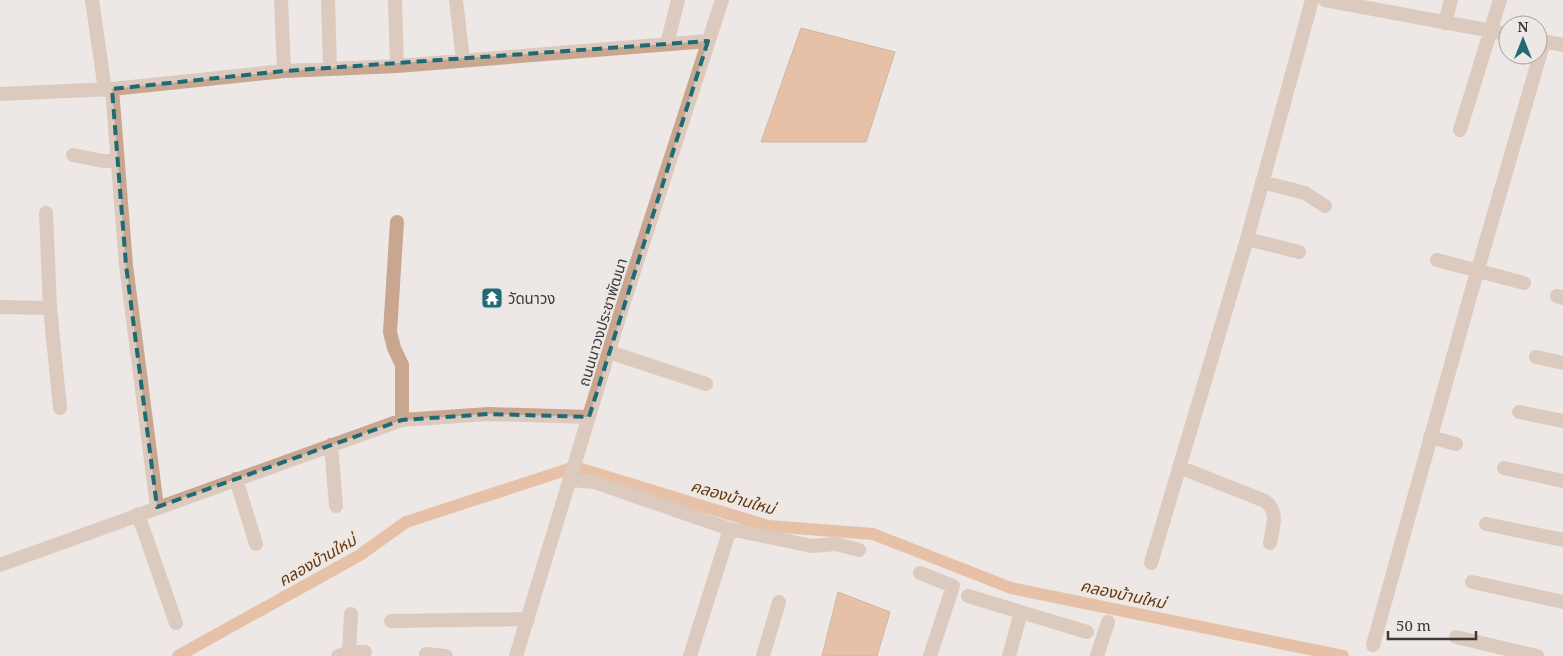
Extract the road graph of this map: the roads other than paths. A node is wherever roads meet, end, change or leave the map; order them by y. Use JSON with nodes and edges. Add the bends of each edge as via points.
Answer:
{"nodes":[{"id":1,"x":92,"y":0,"type":"edge"},
{"id":2,"x":281,"y":0,"type":"edge"},
{"id":3,"x":328,"y":0,"type":"edge"},
{"id":4,"x":394,"y":0,"type":"edge"},
{"id":5,"x":456,"y":0,"type":"edge"},
{"id":6,"x":678,"y":0,"type":"edge"},
{"id":7,"x":722,"y":0,"type":"edge"},
{"id":8,"x":1312,"y":0,"type":"edge"},
{"id":9,"x":1325,"y":0,"type":"edge"},
{"id":10,"x":1451,"y":0,"type":"edge"},
{"id":11,"x":1500,"y":0,"type":"edge"},
{"id":12,"x":1445,"y":23,"type":"junction"},
{"id":13,"x":1491,"y":31,"type":"junction"},
{"id":14,"x":1498,"y":32,"type":"edge"},
{"id":15,"x":708,"y":41,"type":"junction"},
{"id":16,"x":1548,"y":41,"type":"edge"},
{"id":17,"x":667,"y":44,"type":"junction"},
{"id":18,"x":1563,"y":44,"type":"edge"},
{"id":19,"x":463,"y":60,"type":"junction"},
{"id":20,"x":1534,"y":65,"type":"edge"},
{"id":21,"x":397,"y":66,"type":"junction"},
{"id":22,"x":330,"y":69,"type":"junction"},
{"id":23,"x":284,"y":71,"type":"junction"},
{"id":24,"x":108,"y":89,"type":"junction"},
{"id":25,"x":0,"y":94,"type":"edge"},
{"id":26,"x":1460,"y":130,"type":"dead end"},
{"id":27,"x":73,"y":155,"type":"dead end"},
{"id":28,"x":118,"y":161,"type":"junction"},
{"id":29,"x":1262,"y":182,"type":"junction"},
{"id":30,"x":1325,"y":206,"type":"dead end"},
{"id":31,"x":46,"y":213,"type":"dead end"},
{"id":32,"x":397,"y":222,"type":"dead end"},
{"id":33,"x":1247,"y":239,"type":"junction"},
{"id":34,"x":1299,"y":252,"type":"dead end"},
{"id":35,"x":1437,"y":260,"type":"dead end"},
{"id":36,"x":1477,"y":270,"type":"junction"},
{"id":37,"x":1524,"y":283,"type":"dead end"},
{"id":38,"x":0,"y":307,"type":"edge"},
{"id":39,"x":50,"y":308,"type":"junction"},
{"id":40,"x":609,"y":352,"type":"junction"},
{"id":41,"x":1536,"y":357,"type":"dead end"},
{"id":42,"x":1563,"y":363,"type":"edge"},
{"id":43,"x":706,"y":384,"type":"dead end"},
{"id":44,"x":60,"y":408,"type":"dead end"},
{"id":45,"x":1519,"y":412,"type":"dead end"},
{"id":46,"x":589,"y":417,"type":"junction"},
{"id":47,"x":402,"y":420,"type":"junction"},
{"id":48,"x":1563,"y":421,"type":"edge"},
{"id":49,"x":1430,"y":437,"type":"junction"},
{"id":50,"x":1456,"y":444,"type":"dead end"},
{"id":51,"x":331,"y":445,"type":"junction"},
{"id":52,"x":1179,"y":467,"type":"junction"},
{"id":53,"x":1504,"y":468,"type":"dead end"},
{"id":54,"x":571,"y":478,"type":"junction"},
{"id":55,"x":236,"y":479,"type":"junction"},
{"id":56,"x":1563,"y":481,"type":"edge"},
{"id":57,"x":336,"y":506,"type":"dead end"},
{"id":58,"x":157,"y":507,"type":"junction"},
{"id":59,"x":138,"y":514,"type":"junction"},
{"id":60,"x":1486,"y":524,"type":"dead end"},
{"id":61,"x":730,"y":529,"type":"junction"},
{"id":62,"x":1563,"y":540,"type":"edge"},
{"id":63,"x":1270,"y":543,"type":"dead end"},
{"id":64,"x":256,"y":544,"type":"dead end"},
{"id":65,"x":859,"y":550,"type":"dead end"},
{"id":66,"x":1151,"y":563,"type":"dead end"},
{"id":67,"x":0,"y":565,"type":"edge"},
{"id":68,"x":920,"y":573,"type":"dead end"},
{"id":69,"x":1472,"y":582,"type":"dead end"},
{"id":70,"x":968,"y":596,"type":"dead end"},
{"id":71,"x":780,"y":602,"type":"dead end"},
{"id":72,"x":1563,"y":602,"type":"edge"},
{"id":73,"x":1021,"y":612,"type":"junction"},
{"id":74,"x":351,"y":614,"type":"dead end"},
{"id":75,"x":528,"y":619,"type":"junction"},
{"id":76,"x":391,"y":621,"type":"dead end"},
{"id":77,"x":1108,"y":622,"type":"dead end"},
{"id":78,"x":176,"y":623,"type":"dead end"},
{"id":79,"x":1087,"y":632,"type":"dead end"},
{"id":80,"x":1456,"y":637,"type":"dead end"},
{"id":81,"x":1373,"y":645,"type":"dead end"},
{"id":82,"x":365,"y":652,"type":"dead end"},
{"id":83,"x":344,"y":654,"type":"edge"},
{"id":84,"x":426,"y":654,"type":"dead end"},
{"id":85,"x":446,"y":656,"type":"edge"},
{"id":86,"x":516,"y":656,"type":"edge"},
{"id":87,"x":690,"y":656,"type":"edge"},
{"id":88,"x":764,"y":656,"type":"edge"},
{"id":89,"x":930,"y":656,"type":"edge"},
{"id":90,"x":1009,"y":656,"type":"edge"},
{"id":91,"x":1097,"y":656,"type":"edge"},
{"id":92,"x":1537,"y":656,"type":"edge"}],
"edges":[{"from":1,"to":24,"type":"street"},
{"from":2,"to":23,"type":"street"},
{"from":3,"to":22,"type":"street"},
{"from":4,"to":21,"type":"street"},
{"from":5,"to":19,"type":"street"},
{"from":6,"to":17,"type":"street"},
{"from":7,"to":15,"type":"street","name":"ถนนนาวงประชาพัฒนา"},
{"from":8,"to":29,"type":"street"},
{"from":9,"to":12,"type":"street"},
{"from":10,"to":12,"type":"street"},
{"from":11,"to":13,"type":"street"},
{"from":12,"to":13,"type":"street"},
{"from":13,"to":14,"type":"street"},
{"from":13,"to":26,"type":"street"},
{"from":15,"to":17,"type":"street"},
{"from":15,"to":40,"type":"street","name":"ถนนนาวงประชาพัฒนา"},
{"from":16,"to":18,"type":"street"},
{"from":17,"to":19,"type":"street"},
{"from":19,"to":21,"type":"street"},
{"from":20,"to":36,"type":"street"},
{"from":21,"to":22,"type":"street"},
{"from":22,"to":23,"type":"street"},
{"from":23,"to":24,"type":"street"},
{"from":24,"to":25,"type":"street"},
{"from":24,"to":28,"type":"street"},
{"from":27,"to":28,"type":"street"},
{"from":28,"to":58,"type":"street","via":[[126,265]]},
{"from":29,"to":30,"type":"street","via":[[1305,193]]},
{"from":29,"to":33,"type":"street"},
{"from":31,"to":39,"type":"street"},
{"from":32,"to":47,"type":"street","via":[[390,332],[402,365]]},
{"from":33,"to":34,"type":"street"},
{"from":33,"to":52,"type":"street"},
{"from":35,"to":36,"type":"street"},
{"from":36,"to":37,"type":"street"},
{"from":36,"to":49,"type":"street"},
{"from":38,"to":39,"type":"street"},
{"from":39,"to":44,"type":"street"},
{"from":40,"to":43,"type":"street"},
{"from":40,"to":46,"type":"street","name":"ถนนนาวงประชาพัฒนา"},
{"from":41,"to":42,"type":"street"},
{"from":45,"to":48,"type":"street"},
{"from":46,"to":47,"type":"street","via":[[488,414]]},
{"from":46,"to":54,"type":"street","name":"ถนนนาวงประชาพัฒนา"},
{"from":47,"to":51,"type":"street"},
{"from":49,"to":50,"type":"street"},
{"from":49,"to":81,"type":"street"},
{"from":51,"to":55,"type":"street"},
{"from":51,"to":57,"type":"street"},
{"from":52,"to":63,"type":"street","via":[[1273,507],[1275,515]]},
{"from":52,"to":66,"type":"street"},
{"from":53,"to":56,"type":"street"},
{"from":54,"to":61,"type":"street","via":[[594,482]]},
{"from":54,"to":75,"type":"street","name":"ถนนนาวงประชาพัฒนา"},
{"from":55,"to":58,"type":"street"},
{"from":55,"to":64,"type":"street"},
{"from":58,"to":59,"type":"street"},
{"from":59,"to":67,"type":"street"},
{"from":59,"to":78,"type":"street"},
{"from":60,"to":62,"type":"street"},
{"from":61,"to":65,"type":"street","via":[[812,546],[836,544]]},
{"from":61,"to":87,"type":"street"},
{"from":68,"to":89,"type":"street","via":[[953,586]]},
{"from":69,"to":72,"type":"street"},
{"from":70,"to":73,"type":"street"},
{"from":71,"to":88,"type":"street"},
{"from":73,"to":79,"type":"street"},
{"from":73,"to":90,"type":"street"},
{"from":74,"to":83,"type":"street"},
{"from":75,"to":76,"type":"street"},
{"from":75,"to":86,"type":"street","name":"ถนนนาวงประชาพัฒนา"},
{"from":77,"to":91,"type":"street"},
{"from":80,"to":92,"type":"street"},
{"from":82,"to":83,"type":"street"},
{"from":84,"to":85,"type":"street"}]}
